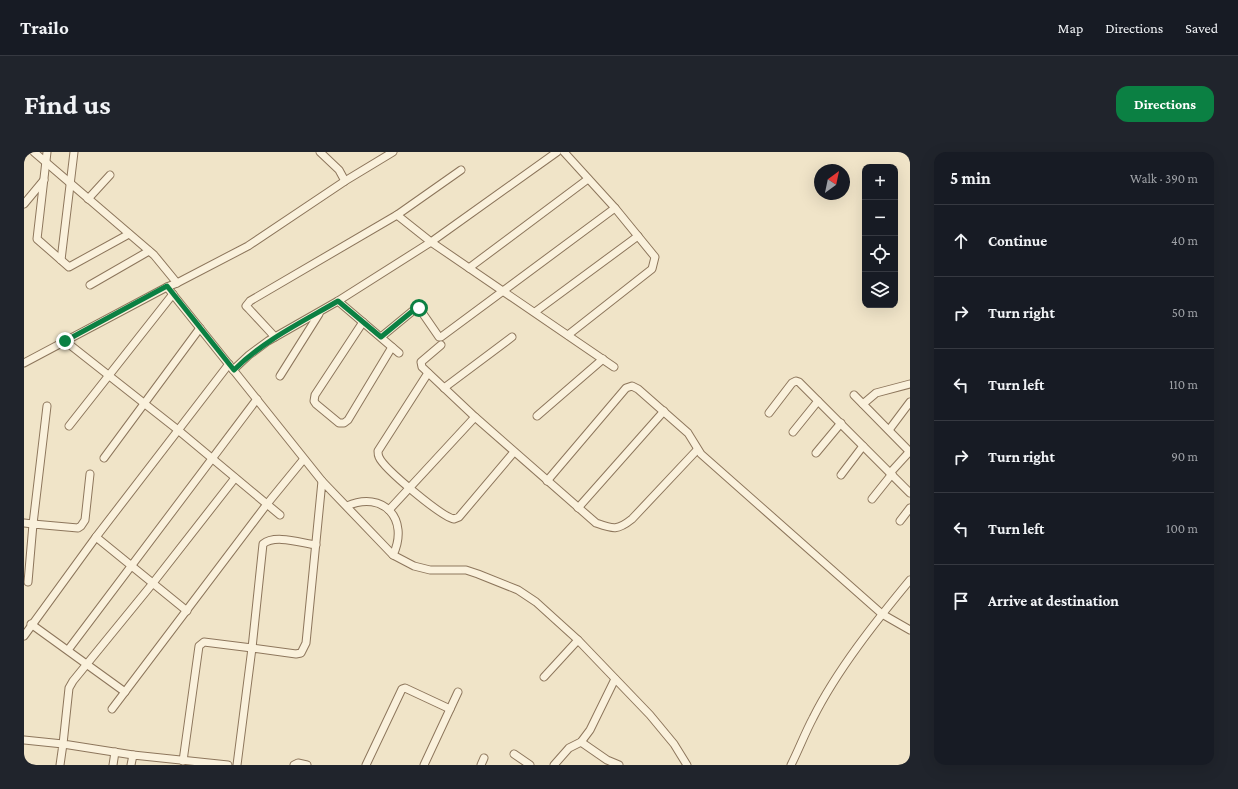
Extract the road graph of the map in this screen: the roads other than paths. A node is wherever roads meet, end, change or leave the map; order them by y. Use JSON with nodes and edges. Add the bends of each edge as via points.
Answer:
{"nodes":[{"id":1,"x":34,"y":152,"type":"edge"},
{"id":2,"x":47,"y":152,"type":"edge"},
{"id":3,"x":74,"y":152,"type":"edge"},
{"id":4,"x":320,"y":152,"type":"edge"},
{"id":5,"x":393,"y":152,"type":"edge"},
{"id":6,"x":557,"y":152,"type":"edge"},
{"id":7,"x":564,"y":152,"type":"edge"},
{"id":8,"x":46,"y":163,"type":"junction"},
{"id":9,"x":462,"y":170,"type":"dead end"},
{"id":10,"x":110,"y":175,"type":"dead end"},
{"id":11,"x":588,"y":179,"type":"junction"},
{"id":12,"x":44,"y":180,"type":"junction"},
{"id":13,"x":345,"y":181,"type":"junction"},
{"id":14,"x":71,"y":184,"type":"junction"},
{"id":15,"x":88,"y":199,"type":"junction"},
{"id":16,"x":24,"y":204,"type":"edge"},
{"id":17,"x":615,"y":208,"type":"junction"},
{"id":18,"x":397,"y":215,"type":"junction"},
{"id":19,"x":129,"y":234,"type":"junction"},
{"id":20,"x":638,"y":236,"type":"junction"},
{"id":21,"x":431,"y":242,"type":"junction"},
{"id":22,"x":149,"y":251,"type":"junction"},
{"id":23,"x":61,"y":260,"type":"junction"},
{"id":24,"x":469,"y":268,"type":"junction"},
{"id":25,"x":177,"y":283,"type":"junction"},
{"id":26,"x":90,"y":285,"type":"dead end"},
{"id":27,"x":167,"y":286,"type":"junction"},
{"id":28,"x":504,"y":290,"type":"junction"},
{"id":29,"x":173,"y":294,"type":"junction"},
{"id":30,"x":338,"y":301,"type":"junction"},
{"id":31,"x":320,"y":312,"type":"junction"},
{"id":32,"x":535,"y":312,"type":"junction"},
{"id":33,"x":363,"y":322,"type":"junction"},
{"id":34,"x":200,"y":328,"type":"junction"},
{"id":35,"x":568,"y":335,"type":"junction"},
{"id":36,"x":275,"y":337,"type":"junction"},
{"id":37,"x":381,"y":337,"type":"junction"},
{"id":38,"x":512,"y":337,"type":"dead end"},
{"id":39,"x":65,"y":341,"type":"junction"},
{"id":40,"x":442,"y":345,"type":"dead end"},
{"id":41,"x":392,"y":347,"type":"junction"},
{"id":42,"x":399,"y":353,"type":"dead end"},
{"id":43,"x":603,"y":359,"type":"junction"},
{"id":44,"x":24,"y":363,"type":"edge"},
{"id":45,"x":231,"y":367,"type":"junction"},
{"id":46,"x":614,"y":367,"type":"dead end"},
{"id":47,"x":428,"y":373,"type":"junction"},
{"id":48,"x":109,"y":376,"type":"junction"},
{"id":49,"x":280,"y":376,"type":"dead end"},
{"id":50,"x":910,"y":384,"type":"edge"},
{"id":51,"x":444,"y":388,"type":"junction"},
{"id":52,"x":854,"y":395,"type":"dead end"},
{"id":53,"x":257,"y":399,"type":"junction"},
{"id":54,"x":818,"y":401,"type":"junction"},
{"id":55,"x":910,"y":402,"type":"edge"},
{"id":56,"x":145,"y":404,"type":"junction"},
{"id":57,"x":863,"y":404,"type":"junction"},
{"id":58,"x":47,"y":406,"type":"dead end"},
{"id":59,"x":664,"y":411,"type":"junction"},
{"id":60,"x":770,"y":412,"type":"dead end"},
{"id":61,"x":537,"y":416,"type":"dead end"},
{"id":62,"x":475,"y":417,"type":"junction"},
{"id":63,"x":841,"y":423,"type":"junction"},
{"id":64,"x":70,"y":426,"type":"dead end"},
{"id":65,"x":178,"y":430,"type":"junction"},
{"id":66,"x":889,"y":430,"type":"junction"},
{"id":67,"x":793,"y":432,"type":"dead end"},
{"id":68,"x":864,"y":446,"type":"junction"},
{"id":69,"x":910,"y":451,"type":"edge"},
{"id":70,"x":514,"y":452,"type":"junction"},
{"id":71,"x":699,"y":452,"type":"junction"},
{"id":72,"x":816,"y":453,"type":"dead end"},
{"id":73,"x":104,"y":458,"type":"dead end"},
{"id":74,"x":212,"y":460,"type":"junction"},
{"id":75,"x":303,"y":460,"type":"junction"},
{"id":76,"x":891,"y":473,"type":"junction"},
{"id":77,"x":90,"y":474,"type":"dead end"},
{"id":78,"x":840,"y":475,"type":"dead end"},
{"id":79,"x":234,"y":478,"type":"junction"},
{"id":80,"x":547,"y":481,"type":"junction"},
{"id":81,"x":322,"y":482,"type":"junction"},
{"id":82,"x":409,"y":488,"type":"junction"},
{"id":83,"x":910,"y":493,"type":"edge"},
{"id":84,"x":872,"y":499,"type":"dead end"},
{"id":85,"x":267,"y":504,"type":"junction"},
{"id":86,"x":347,"y":506,"type":"junction"},
{"id":87,"x":578,"y":508,"type":"junction"},
{"id":88,"x":910,"y":508,"type":"edge"},
{"id":89,"x":389,"y":510,"type":"junction"},
{"id":90,"x":280,"y":515,"type":"dead end"},
{"id":91,"x":900,"y":521,"type":"dead end"},
{"id":92,"x":24,"y":523,"type":"edge"},
{"id":93,"x":33,"y":524,"type":"junction"},
{"id":94,"x":96,"y":537,"type":"junction"},
{"id":95,"x":316,"y":545,"type":"junction"},
{"id":96,"x":393,"y":555,"type":"junction"},
{"id":97,"x":131,"y":567,"type":"junction"},
{"id":98,"x":910,"y":580,"type":"edge"},
{"id":99,"x":28,"y":582,"type":"dead end"},
{"id":100,"x":153,"y":583,"type":"junction"},
{"id":101,"x":187,"y":611,"type":"junction"},
{"id":102,"x":882,"y":614,"type":"junction"},
{"id":103,"x":32,"y":624,"type":"junction"},
{"id":104,"x":910,"y":630,"type":"edge"},
{"id":105,"x":24,"y":636,"type":"edge"},
{"id":106,"x":578,"y":640,"type":"junction"},
{"id":107,"x":252,"y":648,"type":"junction"},
{"id":108,"x":68,"y":650,"type":"junction"},
{"id":109,"x":87,"y":664,"type":"junction"},
{"id":110,"x":544,"y":677,"type":"dead end"},
{"id":111,"x":615,"y":679,"type":"junction"},
{"id":112,"x":125,"y":692,"type":"junction"},
{"id":113,"x":458,"y":692,"type":"dead end"},
{"id":114,"x":112,"y":709,"type":"dead end"},
{"id":115,"x":450,"y":709,"type":"junction"},
{"id":116,"x":24,"y":740,"type":"edge"},
{"id":117,"x":581,"y":742,"type":"junction"},
{"id":118,"x":63,"y":744,"type":"junction"},
{"id":119,"x":115,"y":752,"type":"junction"},
{"id":120,"x":514,"y":754,"type":"dead end"},
{"id":121,"x":133,"y":755,"type":"junction"},
{"id":122,"x":184,"y":762,"type":"edge"},
{"id":123,"x":295,"y":764,"type":"edge"},
{"id":124,"x":60,"y":765,"type":"edge"},
{"id":125,"x":113,"y":765,"type":"edge"},
{"id":126,"x":131,"y":765,"type":"edge"},
{"id":127,"x":228,"y":765,"type":"edge"},
{"id":128,"x":237,"y":765,"type":"edge"},
{"id":129,"x":307,"y":765,"type":"edge"},
{"id":130,"x":366,"y":765,"type":"edge"},
{"id":131,"x":424,"y":765,"type":"edge"},
{"id":132,"x":530,"y":765,"type":"edge"},
{"id":133,"x":554,"y":765,"type":"edge"},
{"id":134,"x":619,"y":765,"type":"edge"},
{"id":135,"x":687,"y":765,"type":"edge"},
{"id":136,"x":791,"y":765,"type":"edge"}],
"edges":[{"from":1,"to":8,"type":"street"},
{"from":2,"to":8,"type":"street"},
{"from":3,"to":14,"type":"street"},
{"from":4,"to":13,"type":"street","via":[[339,170]]},
{"from":5,"to":13,"type":"street"},
{"from":6,"to":21,"type":"street"},
{"from":7,"to":11,"type":"street"},
{"from":8,"to":12,"type":"street"},
{"from":8,"to":14,"type":"street"},
{"from":9,"to":18,"type":"street"},
{"from":10,"to":15,"type":"street"},
{"from":11,"to":17,"type":"street"},
{"from":11,"to":24,"type":"street"},
{"from":12,"to":16,"type":"street"},
{"from":12,"to":23,"type":"street","via":[[37,239]]},
{"from":13,"to":25,"type":"street","via":[[248,246]]},
{"from":14,"to":15,"type":"street"},
{"from":14,"to":23,"type":"street"},
{"from":15,"to":19,"type":"street"},
{"from":17,"to":20,"type":"street"},
{"from":17,"to":28,"type":"street"},
{"from":18,"to":21,"type":"street"},
{"from":18,"to":36,"type":"street","via":[[250,301],[246,306]]},
{"from":19,"to":22,"type":"street"},
{"from":19,"to":23,"type":"street","via":[[69,267]]},
{"from":20,"to":32,"type":"street"},
{"from":20,"to":35,"type":"street","via":[[655,257],[652,269]]},
{"from":21,"to":24,"type":"street"},
{"from":21,"to":30,"type":"street"},
{"from":22,"to":25,"type":"street"},
{"from":22,"to":26,"type":"street"},
{"from":24,"to":28,"type":"street"},
{"from":25,"to":27,"type":"street"},
{"from":27,"to":29,"type":"street"},
{"from":27,"to":39,"type":"street"},
{"from":28,"to":32,"type":"street"},
{"from":28,"to":37,"type":"street","via":[[441,337],[419,308]]},
{"from":29,"to":34,"type":"street"},
{"from":29,"to":48,"type":"street"},
{"from":30,"to":31,"type":"street"},
{"from":30,"to":33,"type":"street"},
{"from":31,"to":36,"type":"street"},
{"from":31,"to":49,"type":"street"},
{"from":32,"to":35,"type":"street"},
{"from":33,"to":37,"type":"street"},
{"from":33,"to":41,"type":"street","via":[[315,395],[316,404],[339,423],[344,423]]},
{"from":34,"to":45,"type":"street"},
{"from":34,"to":56,"type":"street"},
{"from":35,"to":43,"type":"street"},
{"from":36,"to":45,"type":"street"},
{"from":37,"to":41,"type":"street"},
{"from":38,"to":51,"type":"street"},
{"from":39,"to":44,"type":"street"},
{"from":39,"to":48,"type":"street"},
{"from":40,"to":47,"type":"street","via":[[421,362],[421,366]]},
{"from":41,"to":42,"type":"street"},
{"from":43,"to":46,"type":"street"},
{"from":43,"to":61,"type":"street"},
{"from":45,"to":53,"type":"street"},
{"from":45,"to":65,"type":"street"},
{"from":47,"to":51,"type":"street"},
{"from":47,"to":82,"type":"street","via":[[378,451],[380,459]]},
{"from":48,"to":56,"type":"street"},
{"from":48,"to":64,"type":"street"},
{"from":50,"to":57,"type":"street","via":[[876,393]]},
{"from":51,"to":62,"type":"street"},
{"from":52,"to":57,"type":"street"},
{"from":53,"to":74,"type":"street"},
{"from":53,"to":75,"type":"street"},
{"from":54,"to":60,"type":"street","via":[[796,381]]},
{"from":54,"to":63,"type":"street"},
{"from":54,"to":67,"type":"street"},
{"from":55,"to":66,"type":"street"},
{"from":56,"to":65,"type":"street"},
{"from":56,"to":73,"type":"street"},
{"from":57,"to":66,"type":"street"},
{"from":58,"to":93,"type":"street"},
{"from":59,"to":71,"type":"street","via":[[688,434]]},
{"from":59,"to":80,"type":"street","via":[[638,388],[626,388]]},
{"from":59,"to":87,"type":"street"},
{"from":62,"to":70,"type":"street"},
{"from":62,"to":82,"type":"street"},
{"from":63,"to":68,"type":"street"},
{"from":63,"to":72,"type":"street"},
{"from":65,"to":74,"type":"street"},
{"from":65,"to":94,"type":"street"},
{"from":66,"to":69,"type":"street"},
{"from":68,"to":76,"type":"street"},
{"from":68,"to":78,"type":"street"},
{"from":69,"to":76,"type":"street"},
{"from":70,"to":80,"type":"street"},
{"from":70,"to":82,"type":"street","via":[[459,517],[454,519],[446,516]]},
{"from":71,"to":87,"type":"street","via":[[621,528],[596,523]]},
{"from":71,"to":102,"type":"street"},
{"from":74,"to":79,"type":"street"},
{"from":74,"to":97,"type":"street"},
{"from":75,"to":81,"type":"street"},
{"from":75,"to":85,"type":"street"},
{"from":76,"to":83,"type":"street"},
{"from":76,"to":84,"type":"street"},
{"from":77,"to":93,"type":"street","via":[[81,526],[78,528]]},
{"from":79,"to":85,"type":"street"},
{"from":79,"to":100,"type":"street"},
{"from":80,"to":87,"type":"street"},
{"from":81,"to":86,"type":"street"},
{"from":81,"to":95,"type":"street"},
{"from":82,"to":89,"type":"street"},
{"from":85,"to":90,"type":"street"},
{"from":85,"to":101,"type":"street"},
{"from":86,"to":89,"type":"street","via":[[368,501]]},
{"from":86,"to":96,"type":"street"},
{"from":88,"to":91,"type":"street"},
{"from":89,"to":96,"type":"street","via":[[400,532]]},
{"from":92,"to":93,"type":"street"},
{"from":93,"to":99,"type":"street"},
{"from":94,"to":97,"type":"street"},
{"from":94,"to":103,"type":"street"},
{"from":95,"to":107,"type":"street","via":[[304,649],[296,654]]},
{"from":95,"to":107,"type":"street","via":[[278,540],[268,540],[263,544]]},
{"from":96,"to":106,"type":"street","via":[[414,566],[430,570],[466,570],[518,590],[536,602]]},
{"from":97,"to":100,"type":"street"},
{"from":97,"to":108,"type":"street"},
{"from":98,"to":102,"type":"street"},
{"from":100,"to":101,"type":"street"},
{"from":100,"to":109,"type":"street"},
{"from":101,"to":112,"type":"street"},
{"from":102,"to":104,"type":"street"},
{"from":102,"to":136,"type":"street","via":[[848,661],[813,717]]},
{"from":103,"to":105,"type":"street"},
{"from":103,"to":108,"type":"street"},
{"from":106,"to":110,"type":"street"},
{"from":106,"to":111,"type":"street"},
{"from":107,"to":122,"type":"street","via":[[204,642],[199,646]]},
{"from":107,"to":128,"type":"street"},
{"from":108,"to":109,"type":"street"},
{"from":109,"to":112,"type":"street"},
{"from":109,"to":118,"type":"street","via":[[69,688]]},
{"from":111,"to":117,"type":"street","via":[[590,730]]},
{"from":111,"to":135,"type":"street","via":[[650,715],[674,744]]},
{"from":112,"to":114,"type":"street"},
{"from":113,"to":115,"type":"street"},
{"from":115,"to":130,"type":"street","via":[[405,688],[402,689]]},
{"from":115,"to":131,"type":"street"},
{"from":116,"to":118,"type":"street"},
{"from":117,"to":133,"type":"street","via":[[569,748]]},
{"from":117,"to":134,"type":"street"},
{"from":118,"to":119,"type":"street"},
{"from":118,"to":124,"type":"street"},
{"from":119,"to":121,"type":"street"},
{"from":119,"to":125,"type":"street"},
{"from":120,"to":132,"type":"street"},
{"from":121,"to":122,"type":"street"},
{"from":121,"to":126,"type":"street"},
{"from":122,"to":127,"type":"street"},
{"from":123,"to":129,"type":"street"}]}
